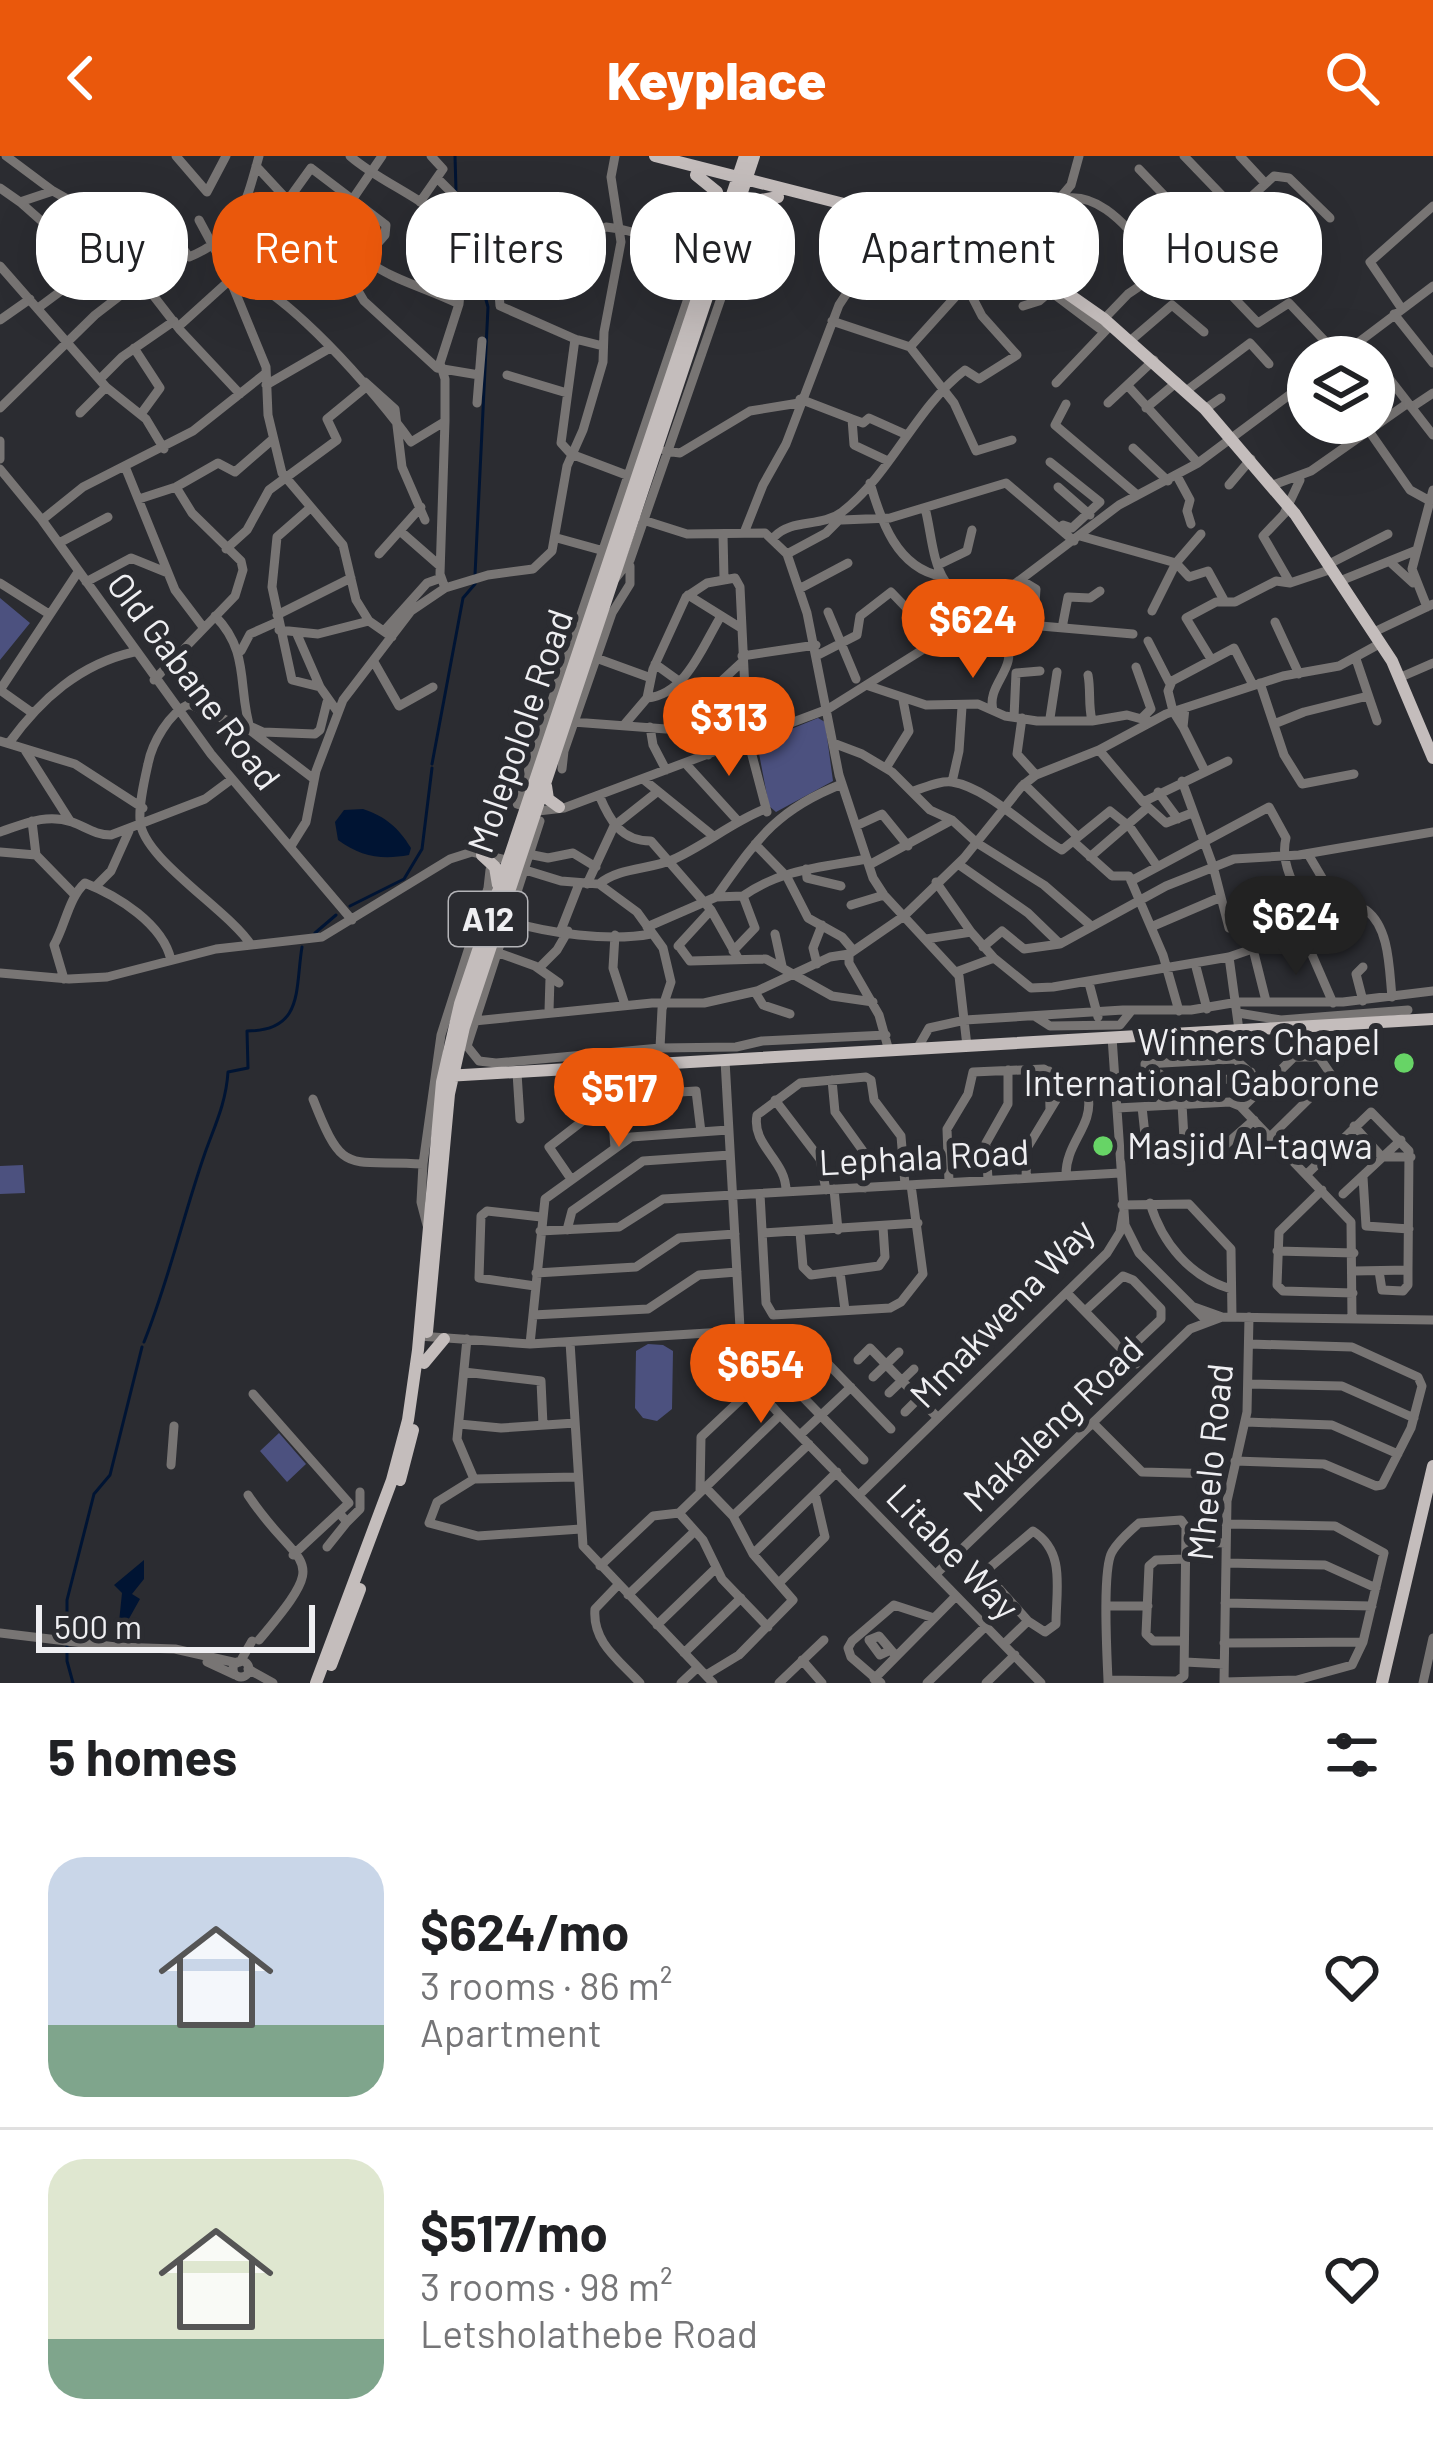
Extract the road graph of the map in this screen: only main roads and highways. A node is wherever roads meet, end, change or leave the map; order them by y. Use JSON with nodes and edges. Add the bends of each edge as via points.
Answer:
{"nodes":[{"id":1,"x":640,"y":156,"type":"edge"},
{"id":2,"x":655,"y":156,"type":"edge"},
{"id":3,"x":744,"y":156,"type":"edge"},
{"id":4,"x":756,"y":156,"type":"edge"},
{"id":5,"x":699,"y":172,"type":"junction"},
{"id":6,"x":741,"y":185,"type":"junction"},
{"id":7,"x":716,"y":192,"type":"edge"},
{"id":8,"x":739,"y":192,"type":"edge"},
{"id":9,"x":777,"y":192,"type":"edge"},
{"id":10,"x":781,"y":192,"type":"edge"},
{"id":11,"x":795,"y":196,"type":"edge"},
{"id":12,"x":700,"y":300,"type":"edge"},
{"id":13,"x":703,"y":300,"type":"edge"},
{"id":14,"x":688,"y":345,"type":"junction"},
{"id":15,"x":628,"y":506,"type":"junction"},
{"id":16,"x":615,"y":518,"type":"road end"},
{"id":17,"x":592,"y":642,"type":"junction"},
{"id":18,"x":572,"y":657,"type":"junction"},
{"id":19,"x":1433,"y":758,"type":"edge"},
{"id":20,"x":545,"y":779,"type":"junction"},
{"id":21,"x":529,"y":806,"type":"junction"},
{"id":22,"x":563,"y":807,"type":"road end"},
{"id":23,"x":478,"y":853,"type":"road end"},
{"id":24,"x":517,"y":864,"type":"junction"},
{"id":25,"x":498,"y":886,"type":"junction"},
{"id":26,"x":1433,"y":1019,"type":"edge"},
{"id":27,"x":458,"y":1048,"type":"junction"},
{"id":28,"x":448,"y":1074,"type":"junction"},
{"id":29,"x":475,"y":1075,"type":"junction"},
{"id":30,"x":448,"y":1106,"type":"junction"},
{"id":31,"x":430,"y":1307,"type":"junction"},
{"id":32,"x":423,"y":1334,"type":"junction"},
{"id":33,"x":424,"y":1363,"type":"junction"},
{"id":34,"x":1433,"y":1466,"type":"edge"},
{"id":35,"x":1431,"y":1500,"type":"edge"},
{"id":36,"x":317,"y":1682,"type":"edge"},
{"id":37,"x":1385,"y":1683,"type":"edge"}],
"edges":[{"from":1,"to":5,"type":"main road"},
{"from":2,"to":5,"type":"main road"},
{"from":3,"to":5,"type":"main road"},
{"from":3,"to":6,"type":"main road","name":"Molepolole Road","number":"A12"},
{"from":4,"to":6,"type":"main road","name":"Molepolole Road","number":"A12"},
{"from":4,"to":10,"type":"main road"},
{"from":5,"to":6,"type":"main road"},
{"from":5,"to":7,"type":"main road"},
{"from":6,"to":8,"type":"main road","name":"Molepolole Road","number":"A12"},
{"from":6,"to":9,"type":"main road"},
{"from":11,"to":19,"type":"main road","via":[[997,250],[1154,360],[1288,505],[1401,677]]},
{"from":12,"to":14,"type":"main road","name":"Molepolole Road","number":"A12"},
{"from":13,"to":14,"type":"main road","name":"Molepolole Road","number":"A12"},
{"from":14,"to":15,"type":"main road","name":"Molepolole Road","number":"A12"},
{"from":14,"to":17,"type":"main road","name":"Molepolole Road","number":"A12","via":[[621,580]]},
{"from":15,"to":16,"type":"main road"},
{"from":15,"to":18,"type":"main road","name":"Molepolole Road","number":"A12"},
{"from":17,"to":18,"type":"main road","via":[[581,658]]},
{"from":17,"to":20,"type":"main road","name":"Molepolole Road","number":"A12"},
{"from":18,"to":21,"type":"main road","name":"Molepolole Road","number":"A12"},
{"from":20,"to":21,"type":"main road","name":"Molepolole Road","number":"A12"},
{"from":20,"to":22,"type":"main road","via":[[547,796]]},
{"from":21,"to":24,"type":"main road","name":"Molepolole Road","number":"A12"},
{"from":23,"to":25,"type":"main road","via":[[496,867]]},
{"from":24,"to":25,"type":"main road","name":"Molepolole Road","number":"A12"},
{"from":24,"to":27,"type":"main road","name":"Molepolole Road","number":"A12"},
{"from":25,"to":28,"type":"main road","name":"Molepolole Road","number":"A12","via":[[472,953]]},
{"from":26,"to":29,"type":"main road","via":[[966,1032],[947,1047],[647,1057]]},
{"from":27,"to":28,"type":"main road","name":"Molepolole Road","number":"A12"},
{"from":27,"to":29,"type":"main road"},
{"from":28,"to":29,"type":"main road"},
{"from":28,"to":30,"type":"main road","name":"Molepolole Road","number":"A12"},
{"from":28,"to":32,"type":"main road","name":"Molepolole Road","number":"A12","via":[[427,1225]]},
{"from":29,"to":30,"type":"main road"},
{"from":30,"to":31,"type":"main road","name":"Molepolole Road","number":"A12"},
{"from":31,"to":32,"type":"main road","name":"Molepolole Road","number":"A12"},
{"from":31,"to":33,"type":"main road","via":[[436,1325],[453,1337]]},
{"from":32,"to":33,"type":"main road","name":"Molepolole Road","number":"A12"},
{"from":32,"to":36,"type":"main road","name":"Molepolole Road","number":"A12","via":[[392,1480]]},
{"from":33,"to":36,"type":"main road","name":"Molepolole Road","number":"A12","via":[[399,1482]]},
{"from":34,"to":35,"type":"main road"},
{"from":35,"to":37,"type":"main road"}]}
